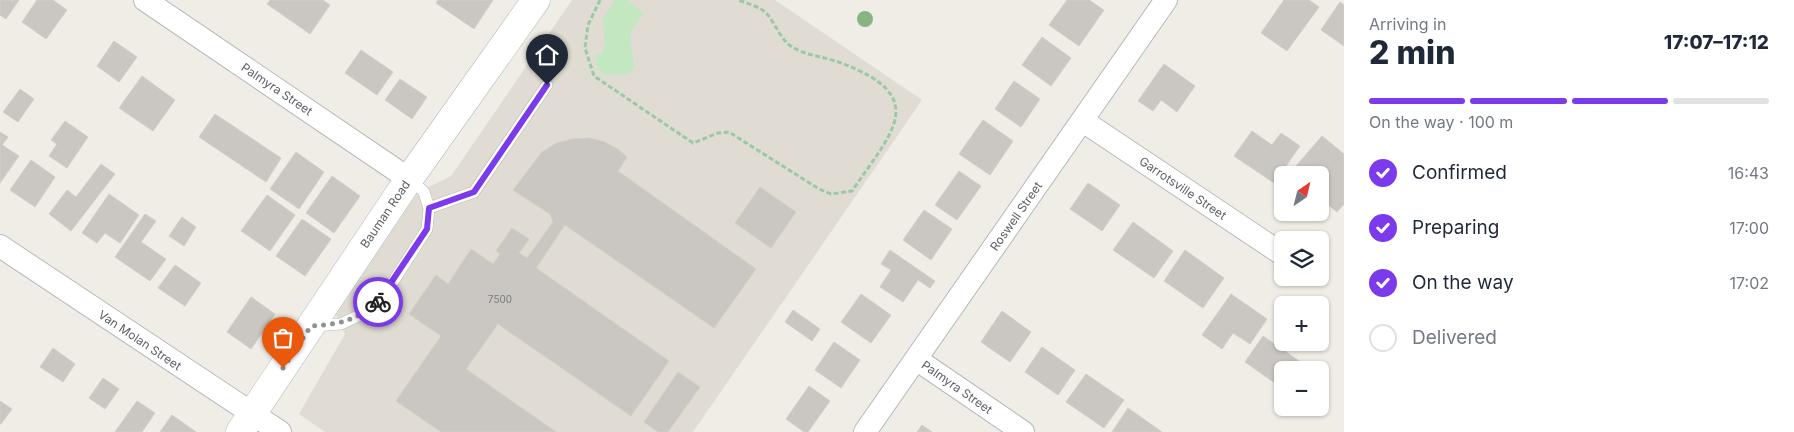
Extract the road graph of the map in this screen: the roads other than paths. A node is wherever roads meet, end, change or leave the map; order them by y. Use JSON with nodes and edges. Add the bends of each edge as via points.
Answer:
{"nodes":[{"id":1,"x":146,"y":0,"type":"edge"},
{"id":2,"x":536,"y":0,"type":"edge"},
{"id":3,"x":1166,"y":0,"type":"edge"},
{"id":4,"x":547,"y":85,"type":"dead end"},
{"id":5,"x":1083,"y":121,"type":"junction"},
{"id":6,"x":409,"y":178,"type":"junction"},
{"id":7,"x":429,"y":208,"type":"junction"},
{"id":8,"x":0,"y":246,"type":"edge"},
{"id":9,"x":1274,"y":249,"type":"edge"},
{"id":10,"x":311,"y":326,"type":"junction"},
{"id":11,"x":916,"y":359,"type":"junction"},
{"id":12,"x":246,"y":423,"type":"edge"},
{"id":13,"x":280,"y":432,"type":"edge"},
{"id":14,"x":866,"y":432,"type":"edge"},
{"id":15,"x":1023,"y":432,"type":"edge"}],
"edges":[{"from":1,"to":6,"type":"street","name":"Palmyra Street"},
{"from":2,"to":6,"type":"street","name":"Bauman Road"},
{"from":3,"to":5,"type":"street","name":"Roswell Street"},
{"from":4,"to":7,"type":"lane","via":[[474,192]]},
{"from":5,"to":9,"type":"street","name":"Garrotsville Street"},
{"from":5,"to":11,"type":"street","name":"Roswell Street"},
{"from":6,"to":7,"type":"lane","via":[[424,192]]},
{"from":6,"to":10,"type":"street","name":"Bauman Road"},
{"from":7,"to":10,"type":"lane","via":[[427,229],[382,298],[362,314],[341,324]]},
{"from":8,"to":12,"type":"street","name":"Van Molan Street"},
{"from":10,"to":12,"type":"street","name":"Bauman Road"},
{"from":11,"to":14,"type":"street","name":"Roswell Street"},
{"from":11,"to":15,"type":"street","name":"Palmyra Street"},
{"from":12,"to":13,"type":"street","name":"Van Molan Street"}]}
